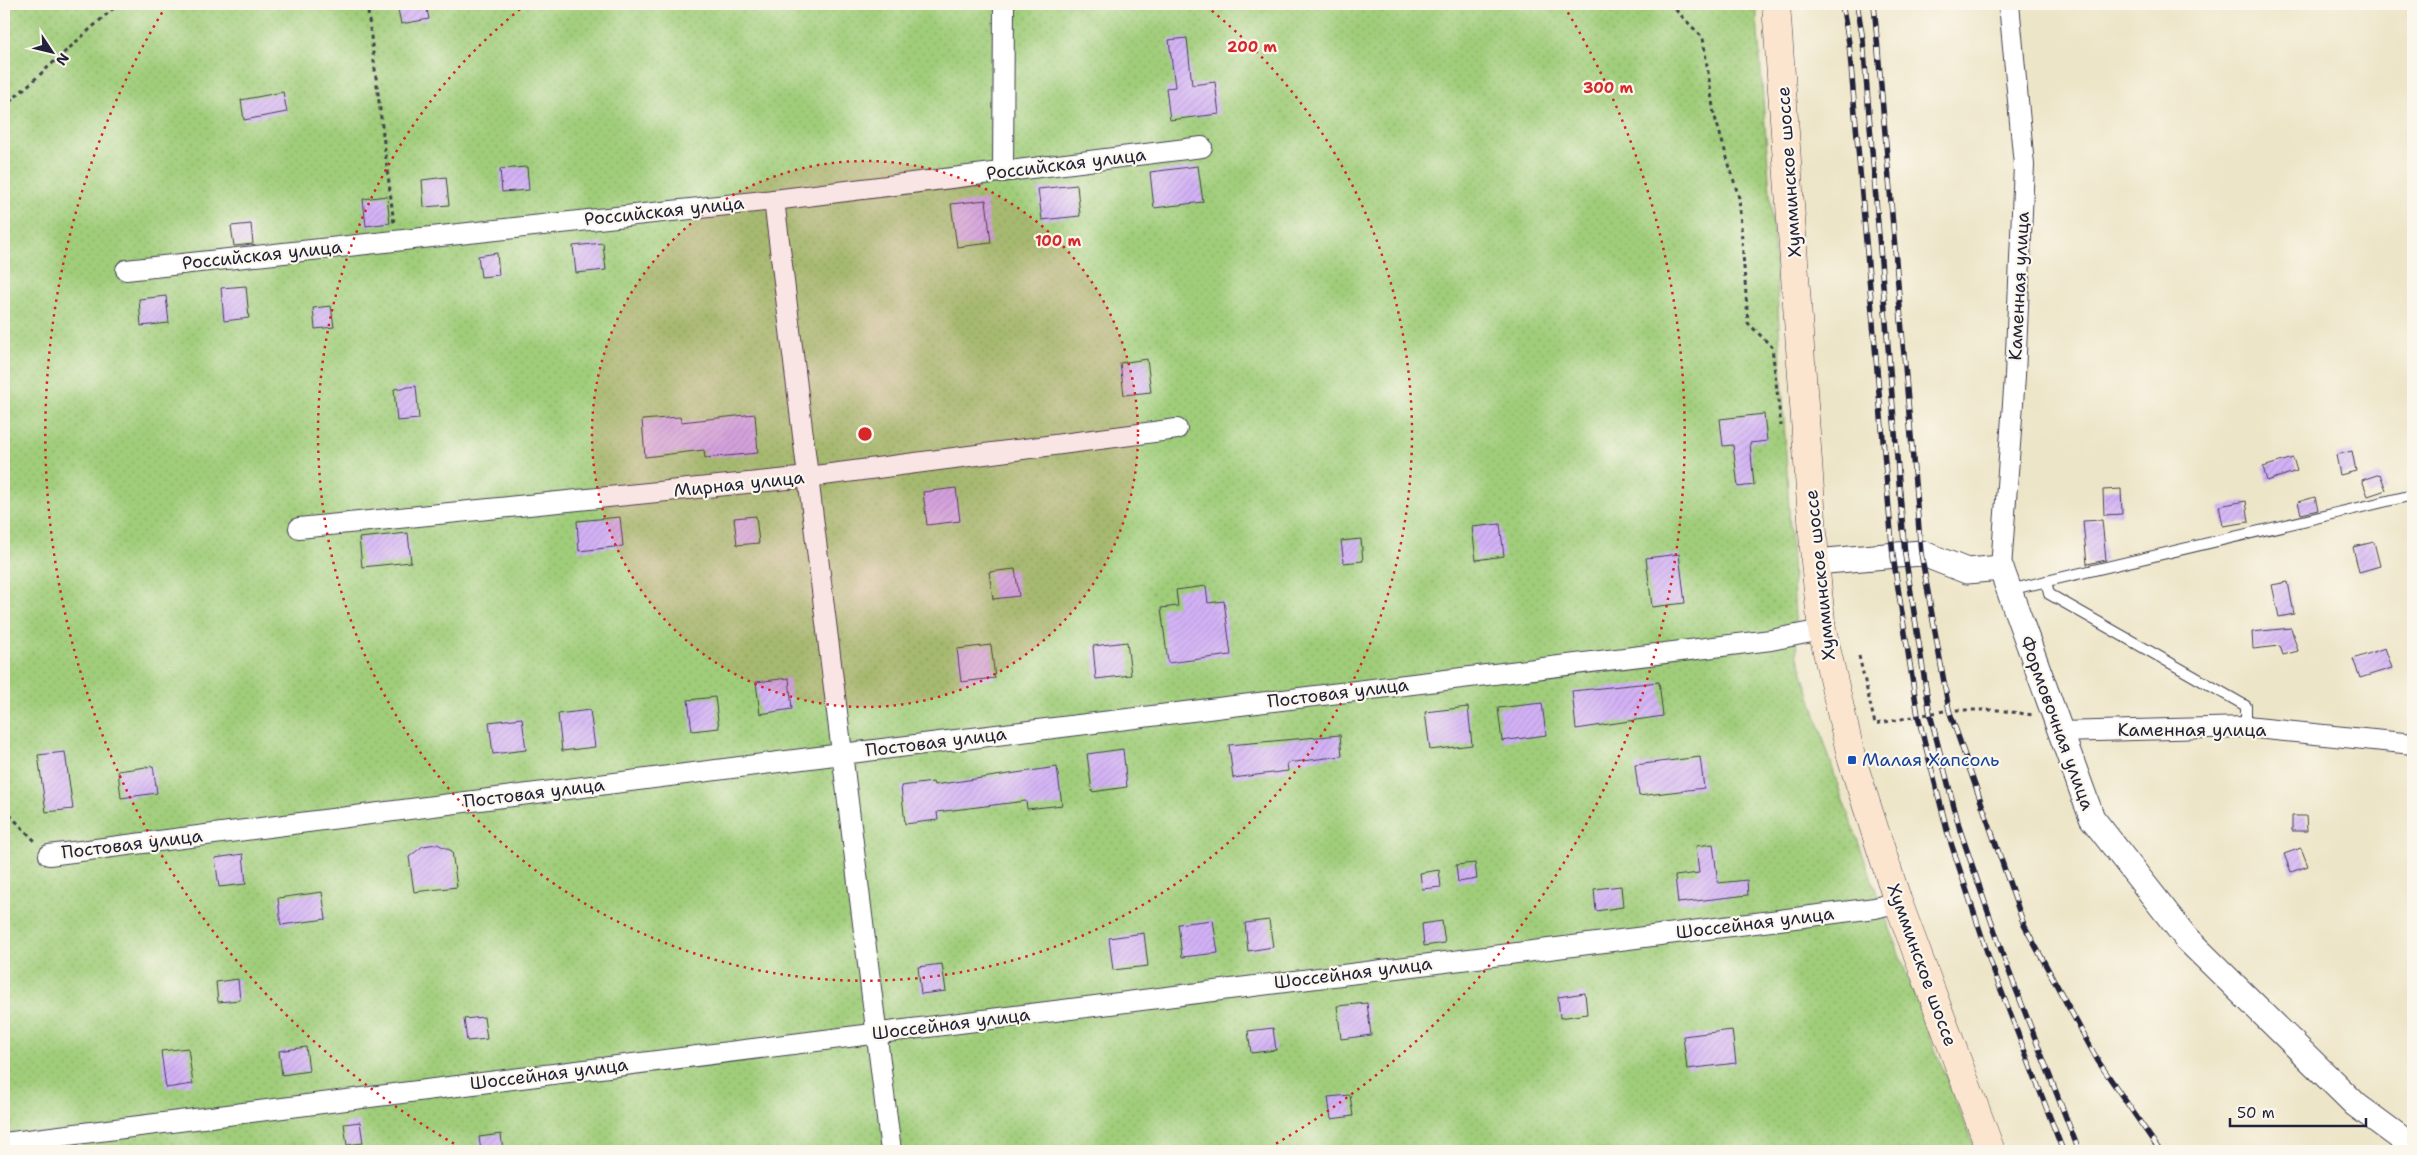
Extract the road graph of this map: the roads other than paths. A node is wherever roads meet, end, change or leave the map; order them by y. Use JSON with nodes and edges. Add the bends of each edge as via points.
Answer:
{"nodes":[{"id":1,"x":1004,"y":4,"type":"edge"},
{"id":2,"x":1776,"y":4,"type":"edge"},
{"id":3,"x":2009,"y":4,"type":"edge"},
{"id":4,"x":1202,"y":147,"type":"dead end"},
{"id":5,"x":1003,"y":172,"type":"junction"},
{"id":6,"x":774,"y":200,"type":"junction"},
{"id":7,"x":126,"y":270,"type":"dead end"},
{"id":8,"x":1177,"y":428,"type":"dead end"},
{"id":9,"x":808,"y":477,"type":"junction"},
{"id":10,"x":2413,"y":495,"type":"edge"},
{"id":11,"x":299,"y":528,"type":"dead end"},
{"id":12,"x":1815,"y":562,"type":"junction"},
{"id":13,"x":2005,"y":579,"type":"junction"},
{"id":14,"x":2046,"y":581,"type":"junction"},
{"id":15,"x":1822,"y":630,"type":"junction"},
{"id":16,"x":2058,"y":725,"type":"junction"},
{"id":17,"x":2246,"y":727,"type":"junction"},
{"id":18,"x":2413,"y":744,"type":"edge"},
{"id":19,"x":842,"y":754,"type":"junction"},
{"id":20,"x":49,"y":855,"type":"road end"},
{"id":21,"x":1898,"y":902,"type":"junction"},
{"id":22,"x":876,"y":1033,"type":"junction"},
{"id":23,"x":4,"y":1143,"type":"edge"},
{"id":24,"x":2413,"y":1147,"type":"edge"},
{"id":25,"x":891,"y":1151,"type":"edge"},
{"id":26,"x":1991,"y":1151,"type":"edge"}],
"edges":[{"from":1,"to":5,"type":"street"},
{"from":2,"to":12,"type":"main road","name":"Хумминское шоссе"},
{"from":3,"to":13,"type":"street","name":"Каменная улица","via":[[2024,165]]},
{"from":4,"to":5,"type":"street","name":"Российская улица"},
{"from":5,"to":6,"type":"street","name":"Российская улица"},
{"from":6,"to":7,"type":"street","name":"Российская улица"},
{"from":6,"to":9,"type":"street"},
{"from":8,"to":9,"type":"street","name":"Мирная улица"},
{"from":9,"to":11,"type":"street","name":"Мирная улица"},
{"from":9,"to":19,"type":"street"},
{"from":10,"to":14,"type":"lane"},
{"from":12,"to":13,"type":"street","via":[[1921,553],[1967,571]]},
{"from":12,"to":15,"type":"main road","name":"Хумминское шоссе"},
{"from":13,"to":14,"type":"lane"},
{"from":13,"to":16,"type":"street","name":"Формовочная улица"},
{"from":14,"to":17,"type":"lane","via":[[2049,594],[2246,706]]},
{"from":15,"to":19,"type":"street","name":"Постовая улица","via":[[1771,640]]},
{"from":15,"to":21,"type":"main road","name":"Хумминское шоссе","via":[[1852,760]]},
{"from":16,"to":17,"type":"street","name":"Каменная улица"},
{"from":16,"to":24,"type":"street","name":"Формовочная улица","via":[[2092,818],[2187,939],[2356,1105]]},
{"from":17,"to":18,"type":"street","name":"Каменная улица"},
{"from":19,"to":20,"type":"street","name":"Постовая улица"},
{"from":19,"to":22,"type":"street"},
{"from":21,"to":22,"type":"street","name":"Шоссейная улица","via":[[1875,908]]},
{"from":21,"to":26,"type":"main road","name":"Хумминское шоссе"},
{"from":22,"to":23,"type":"street","name":"Шоссейная улица"},
{"from":22,"to":25,"type":"street"}]}
